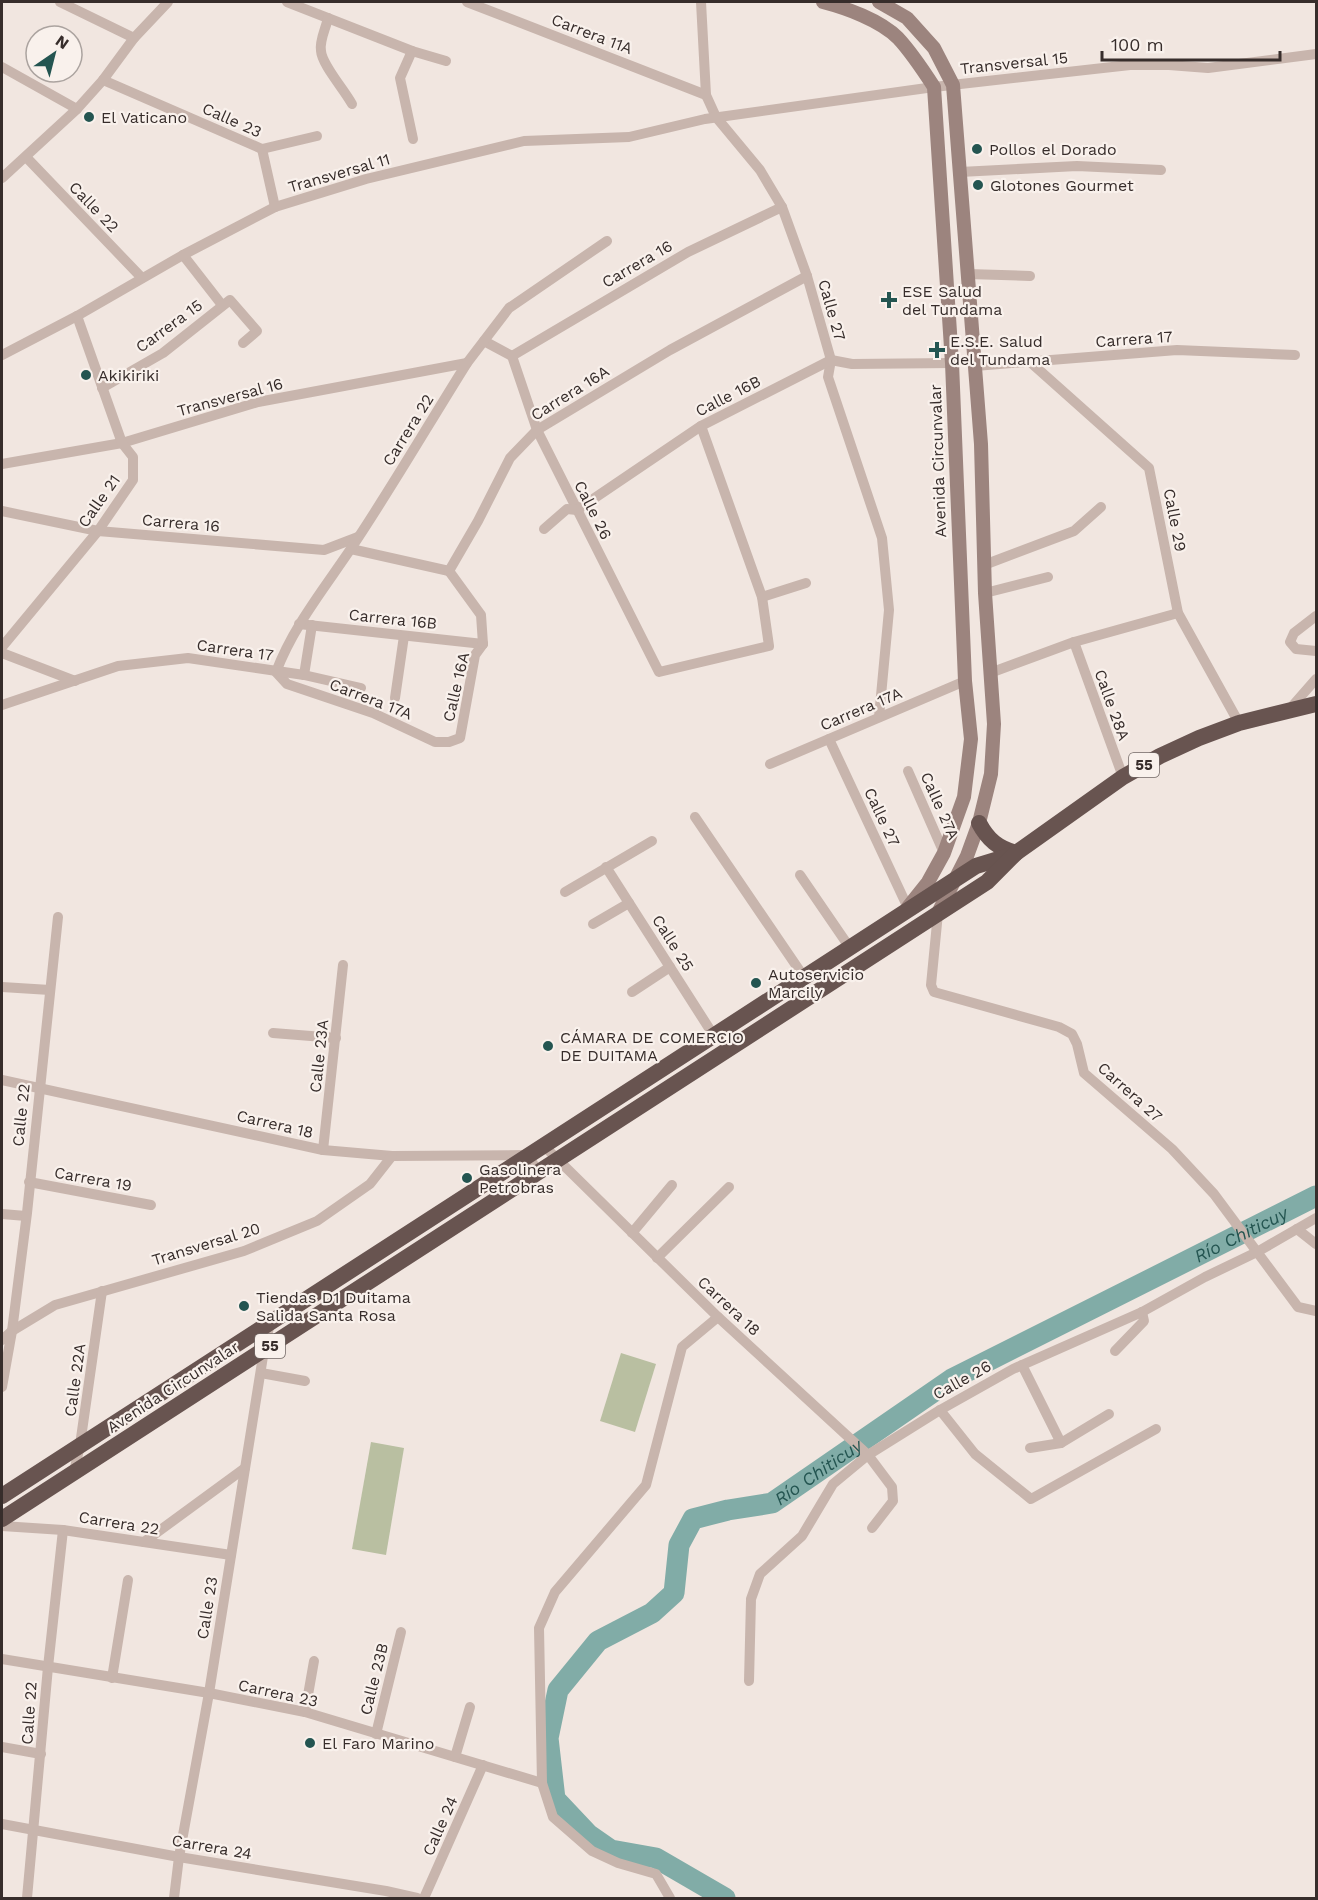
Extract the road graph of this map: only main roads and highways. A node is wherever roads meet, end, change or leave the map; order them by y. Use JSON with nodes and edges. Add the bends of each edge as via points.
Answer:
{"nodes":[{"id":1,"x":823,"y":2,"type":"edge"},
{"id":2,"x":879,"y":2,"type":"edge"},
{"id":3,"x":981,"y":444,"type":"junction"},
{"id":4,"x":955,"y":446,"type":"junction"},
{"id":5,"x":1317,"y":704,"type":"edge"},
{"id":6,"x":979,"y":823,"type":"junction"},
{"id":7,"x":1016,"y":854,"type":"junction"},
{"id":8,"x":953,"y":881,"type":"junction"},
{"id":9,"x":938,"y":913,"type":"junction"},
{"id":10,"x":892,"y":920,"type":"junction"},
{"id":11,"x":903,"y":936,"type":"junction"},
{"id":12,"x":595,"y":1113,"type":"junction"},
{"id":13,"x":605,"y":1129,"type":"junction"},
{"id":14,"x":2,"y":1496,"type":"edge"},
{"id":15,"x":2,"y":1519,"type":"edge"}],
"edges":[{"from":1,"to":4,"type":"main road","name":"Avenida Circunvalar","via":[[866,17],[896,36],[934,87]]},
{"from":2,"to":3,"type":"main road","name":"Avenida Circunvalar","via":[[908,18],[934,48],[953,85]]},
{"from":3,"to":4,"type":"main road"},
{"from":3,"to":6,"type":"main road","name":"Avenida Circunvalar","via":[[994,724],[991,774]]},
{"from":4,"to":10,"type":"main road","name":"Avenida Circunvalar","via":[[971,739],[964,797],[944,853],[928,882],[908,908]]},
{"from":5,"to":7,"type":"highway","number":"55","via":[[1239,723],[1189,742],[1123,777]]},
{"from":6,"to":7,"type":"highway","via":[[993,843]]},
{"from":6,"to":8,"type":"main road","name":"Avenida Circunvalar"},
{"from":7,"to":8,"type":"highway","name":"Avenida Circunvalar","number":"55","via":[[976,866]]},
{"from":7,"to":9,"type":"highway","name":"Avenida Circunvalar","number":"55","via":[[987,882]]},
{"from":8,"to":9,"type":"main road","name":"Avenida Circunvalar"},
{"from":8,"to":10,"type":"highway","name":"Avenida Circunvalar","number":"55"},
{"from":9,"to":11,"type":"highway","name":"Avenida Circunvalar","number":"55"},
{"from":10,"to":11,"type":"highway"},
{"from":10,"to":12,"type":"highway","name":"Avenida Circunvalar","number":"55"},
{"from":11,"to":13,"type":"highway","name":"Avenida Circunvalar","number":"55"},
{"from":12,"to":13,"type":"highway"},
{"from":12,"to":14,"type":"highway","name":"Avenida Circunvalar","number":"55"},
{"from":13,"to":15,"type":"highway","name":"Avenida Circunvalar","number":"55"}]}
